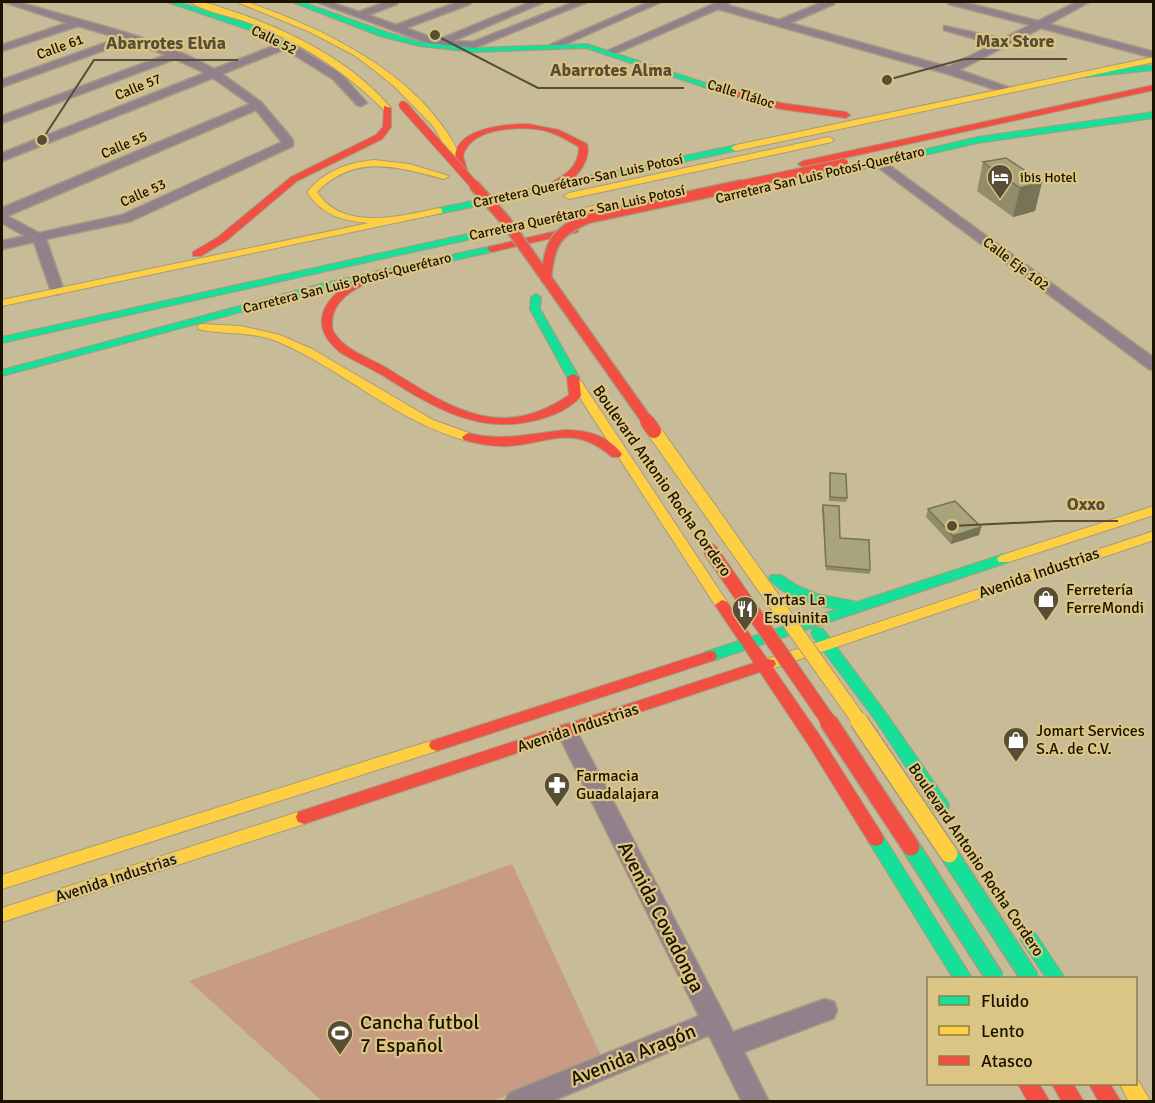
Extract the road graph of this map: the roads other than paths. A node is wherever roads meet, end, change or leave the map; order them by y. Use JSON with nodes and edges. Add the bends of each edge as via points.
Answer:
{"nodes":[{"id":1,"x":44,"y":2,"type":"edge"},
{"id":2,"x":171,"y":2,"type":"edge"},
{"id":3,"x":239,"y":2,"type":"edge"},
{"id":4,"x":296,"y":2,"type":"edge"},
{"id":5,"x":393,"y":2,"type":"edge"},
{"id":6,"x":466,"y":2,"type":"edge"},
{"id":7,"x":539,"y":2,"type":"edge"},
{"id":8,"x":549,"y":2,"type":"edge"},
{"id":9,"x":582,"y":2,"type":"edge"},
{"id":10,"x":656,"y":2,"type":"edge"},
{"id":11,"x":830,"y":2,"type":"edge"},
{"id":12,"x":953,"y":2,"type":"edge"},
{"id":13,"x":1084,"y":2,"type":"edge"},
{"id":14,"x":720,"y":3,"type":"edge"},
{"id":15,"x":211,"y":5,"type":"edge"},
{"id":16,"x":323,"y":5,"type":"edge"},
{"id":17,"x":9,"y":7,"type":"edge"},
{"id":18,"x":26,"y":7,"type":"junction"},
{"id":19,"x":567,"y":8,"type":"junction"},
{"id":20,"x":359,"y":15,"type":"junction"},
{"id":21,"x":270,"y":22,"type":"junction"},
{"id":22,"x":610,"y":22,"type":"junction"},
{"id":23,"x":76,"y":23,"type":"junction"},
{"id":24,"x":780,"y":23,"type":"junction"},
{"id":25,"x":1040,"y":25,"type":"junction"},
{"id":26,"x":397,"y":28,"type":"junction"},
{"id":27,"x":948,"y":28,"type":"dead end"},
{"id":28,"x":129,"y":38,"type":"junction"},
{"id":29,"x":568,"y":39,"type":"junction"},
{"id":30,"x":1004,"y":43,"type":"junction"},
{"id":31,"x":286,"y":45,"type":"junction"},
{"id":32,"x":437,"y":45,"type":"junction"},
{"id":33,"x":555,"y":45,"type":"junction"},
{"id":34,"x":2,"y":48,"type":"edge"},
{"id":35,"x":615,"y":50,"type":"junction"},
{"id":36,"x":177,"y":55,"type":"junction"},
{"id":37,"x":1154,"y":57,"type":"edge"},
{"id":38,"x":1154,"y":68,"type":"edge"},
{"id":39,"x":949,"y":71,"type":"junction"},
{"id":40,"x":214,"y":73,"type":"junction"},
{"id":41,"x":1075,"y":76,"type":"junction"},
{"id":42,"x":2,"y":84,"type":"edge"},
{"id":43,"x":1154,"y":87,"type":"edge"},
{"id":44,"x":1006,"y":90,"type":"junction"},
{"id":45,"x":361,"y":104,"type":"dead end"},
{"id":46,"x":1080,"y":104,"type":"junction"},
{"id":47,"x":258,"y":105,"type":"junction"},
{"id":48,"x":387,"y":108,"type":"junction"},
{"id":49,"x":910,"y":111,"type":"junction"},
{"id":50,"x":1154,"y":114,"type":"edge"},
{"id":51,"x":2,"y":120,"type":"edge"},
{"id":52,"x":1028,"y":122,"type":"junction"},
{"id":53,"x":401,"y":125,"type":"dead end"},
{"id":54,"x":978,"y":140,"type":"junction"},
{"id":55,"x":2,"y":157,"type":"edge"},
{"id":56,"x":430,"y":159,"type":"dead end"},
{"id":57,"x":879,"y":162,"type":"junction"},
{"id":58,"x":463,"y":173,"type":"junction"},
{"id":59,"x":451,"y":184,"type":"junction"},
{"id":60,"x":548,"y":188,"type":"junction"},
{"id":61,"x":2,"y":213,"type":"edge"},
{"id":62,"x":2,"y":218,"type":"edge"},
{"id":63,"x":386,"y":221,"type":"junction"},
{"id":64,"x":39,"y":238,"type":"junction"},
{"id":65,"x":2,"y":245,"type":"edge"},
{"id":66,"x":512,"y":260,"type":"dead end"},
{"id":67,"x":169,"y":267,"type":"junction"},
{"id":68,"x":380,"y":273,"type":"junction"},
{"id":69,"x":187,"y":279,"type":"dead end"},
{"id":70,"x":546,"y":279,"type":"junction"},
{"id":71,"x":57,"y":291,"type":"junction"},
{"id":72,"x":2,"y":303,"type":"edge"},
{"id":73,"x":166,"y":329,"type":"junction"},
{"id":74,"x":2,"y":340,"type":"edge"},
{"id":75,"x":584,"y":366,"type":"dead end"},
{"id":76,"x":1154,"y":366,"type":"edge"},
{"id":77,"x":2,"y":373,"type":"edge"},
{"id":78,"x":612,"y":373,"type":"junction"},
{"id":79,"x":575,"y":381,"type":"junction"},
{"id":80,"x":632,"y":469,"type":"junction"},
{"id":81,"x":1154,"y":510,"type":"edge"},
{"id":82,"x":1154,"y":535,"type":"edge"},
{"id":83,"x":705,"y":543,"type":"dead end"},
{"id":84,"x":753,"y":546,"type":"dead end"},
{"id":85,"x":773,"y":573,"type":"junction"},
{"id":86,"x":717,"y":598,"type":"junction"},
{"id":87,"x":876,"y":602,"type":"junction"},
{"id":88,"x":804,"y":614,"type":"junction"},
{"id":89,"x":876,"y":628,"type":"junction"},
{"id":90,"x":748,"y":644,"type":"junction"},
{"id":91,"x":827,"y":645,"type":"junction"},
{"id":92,"x":691,"y":663,"type":"junction"},
{"id":93,"x":762,"y":666,"type":"junction"},
{"id":94,"x":854,"y":680,"type":"junction"},
{"id":95,"x":719,"y":681,"type":"junction"},
{"id":96,"x":746,"y":684,"type":"dead end"},
{"id":97,"x":761,"y":688,"type":"dead end"},
{"id":98,"x":788,"y":701,"type":"junction"},
{"id":99,"x":882,"y":717,"type":"junction"},
{"id":100,"x":567,"y":732,"type":"junction"},
{"id":101,"x":813,"y":740,"type":"junction"},
{"id":102,"x":947,"y":816,"type":"dead end"},
{"id":103,"x":93,"y":855,"type":"junction"},
{"id":104,"x":2,"y":882,"type":"edge"},
{"id":105,"x":98,"y":884,"type":"junction"},
{"id":106,"x":2,"y":915,"type":"edge"},
{"id":107,"x":1019,"y":924,"type":"dead end"},
{"id":108,"x":962,"y":977,"type":"edge"},
{"id":109,"x":994,"y":977,"type":"edge"},
{"id":110,"x":1029,"y":977,"type":"edge"},
{"id":111,"x":1055,"y":977,"type":"edge"},
{"id":112,"x":825,"y":1010,"type":"dead end"},
{"id":113,"x":715,"y":1021,"type":"junction"},
{"id":114,"x":727,"y":1046,"type":"junction"},
{"id":115,"x":1029,"y":1085,"type":"edge"},
{"id":116,"x":1063,"y":1085,"type":"edge"},
{"id":117,"x":1100,"y":1085,"type":"edge"},
{"id":118,"x":1130,"y":1085,"type":"edge"},
{"id":119,"x":518,"y":1101,"type":"edge"},
{"id":120,"x":756,"y":1101,"type":"edge"},
{"id":121,"x":1040,"y":1101,"type":"edge"},
{"id":122,"x":1074,"y":1101,"type":"edge"},
{"id":123,"x":1111,"y":1101,"type":"edge"},
{"id":124,"x":1141,"y":1101,"type":"edge"}],
"edges":[{"from":1,"to":18,"type":"street"},
{"from":2,"to":15,"type":"main road","name":"Calle 52"},
{"from":3,"to":21,"type":"main road"},
{"from":3,"to":58,"type":"main road","via":[[316,30],[380,66],[444,134]]},
{"from":4,"to":16,"type":"main road","name":"Calle Tláloc"},
{"from":5,"to":20,"type":"street"},
{"from":6,"to":26,"type":"street"},
{"from":7,"to":32,"type":"street"},
{"from":8,"to":19,"type":"street"},
{"from":9,"to":19,"type":"street","name":"Calle Tláloc"},
{"from":10,"to":22,"type":"street"},
{"from":11,"to":24,"type":"street"},
{"from":12,"to":25,"type":"street"},
{"from":13,"to":25,"type":"street"},
{"from":14,"to":24,"type":"street"},
{"from":14,"to":35,"type":"street"},
{"from":15,"to":21,"type":"main road"},
{"from":15,"to":31,"type":"main road","name":"Calle 52"},
{"from":16,"to":20,"type":"street","name":"Calle Tláloc"},
{"from":16,"to":32,"type":"main road","name":"Calle Tláloc","via":[[399,38]]},
{"from":17,"to":18,"type":"street"},
{"from":18,"to":23,"type":"street"},
{"from":19,"to":22,"type":"street"},
{"from":19,"to":32,"type":"street","name":"Calle Tláloc","via":[[474,45]]},
{"from":20,"to":26,"type":"street","name":"Calle Tláloc"},
{"from":21,"to":31,"type":"main road"},
{"from":21,"to":48,"type":"main road","via":[[353,72]]},
{"from":21,"to":58,"type":"main road","bridge":true,"via":[[338,49],[367,69]]},
{"from":22,"to":29,"type":"street"},
{"from":23,"to":28,"type":"street"},
{"from":23,"to":34,"type":"street"},
{"from":24,"to":39,"type":"street"},
{"from":25,"to":30,"type":"street"},
{"from":25,"to":37,"type":"street"},
{"from":26,"to":32,"type":"street","name":"Calle Tláloc"},
{"from":27,"to":30,"type":"street"},
{"from":28,"to":36,"type":"street"},
{"from":28,"to":42,"type":"street","name":"Calle 61"},
{"from":29,"to":33,"type":"street"},
{"from":29,"to":35,"type":"street"},
{"from":30,"to":39,"type":"street"},
{"from":31,"to":40,"type":"street","name":"Calle 57"},
{"from":31,"to":45,"type":"street","name":"Calle 52","via":[[325,67],[350,87]]},
{"from":32,"to":33,"type":"main road","name":"Calle Tláloc"},
{"from":33,"to":35,"type":"main road","name":"Calle Tláloc"},
{"from":35,"to":49,"type":"main road","name":"Calle Tláloc","via":[[754,100],[794,110],[850,115]]},
{"from":36,"to":40,"type":"street"},
{"from":36,"to":51,"type":"street"},
{"from":37,"to":41,"type":"main road","name":"Carretera Querétaro-San Luis Potosí"},
{"from":38,"to":41,"type":"main road"},
{"from":38,"to":69,"type":"main road","name":"Carretera Querétaro - San Luis Potosí"},
{"from":39,"to":44,"type":"street"},
{"from":40,"to":47,"type":"street"},
{"from":40,"to":55,"type":"street","name":"Calle 57"},
{"from":41,"to":44,"type":"main road","name":"Carretera Querétaro-San Luis Potosí"},
{"from":43,"to":46,"type":"main road","name":"Carretera Querétaro - San Luis Potosí"},
{"from":44,"to":49,"type":"main road","name":"Carretera Querétaro-San Luis Potosí"},
{"from":46,"to":52,"type":"main road"},
{"from":46,"to":74,"type":"main road","name":"Carretera Querétaro - San Luis Potosí"},
{"from":47,"to":61,"type":"street","name":"Calle 55"},
{"from":47,"to":64,"type":"street","name":"Calle 53","via":[[289,143],[126,218]]},
{"from":48,"to":53,"type":"main road"},
{"from":48,"to":67,"type":"main road","via":[[386,133],[299,176],[219,244]]},
{"from":49,"to":60,"type":"main road","name":"Carretera Querétaro-San Luis Potosí"},
{"from":50,"to":54,"type":"main road","name":"Carretera San Luis Potosí-Querétaro"},
{"from":52,"to":54,"type":"main road"},
{"from":52,"to":70,"type":"main road","bridge":true,"via":[[588,218],[573,223],[551,239]]},
{"from":54,"to":57,"type":"main road","name":"Carretera San Luis Potosí-Querétaro"},
{"from":56,"to":59,"type":"main road"},
{"from":57,"to":68,"type":"main road","name":"Carretera San Luis Potosí-Querétaro"},
{"from":57,"to":76,"type":"street","name":"Calle Eje 102"},
{"from":58,"to":60,"type":"main road","via":[[460,149],[475,136],[511,126],[546,127],[572,136],[585,146],[586,156],[580,168]]},
{"from":58,"to":70,"type":"main road","name":"Boulevard Antonio Rocha Cordero","bridge":true,"via":[[505,220]]},
{"from":59,"to":63,"type":"main road","via":[[402,164],[364,163],[328,173],[312,192],[315,201],[335,215]]},
{"from":59,"to":66,"type":"main road","via":[[487,224]]},
{"from":60,"to":63,"type":"main road","name":"Carretera Querétaro-San Luis Potosí"},
{"from":62,"to":64,"type":"street"},
{"from":63,"to":67,"type":"main road","name":"Carretera Querétaro-San Luis Potosí"},
{"from":64,"to":65,"type":"street","name":"Calle 53"},
{"from":64,"to":71,"type":"street"},
{"from":67,"to":71,"type":"main road","name":"Carretera Querétaro-San Luis Potosí"},
{"from":68,"to":73,"type":"main road","name":"Carretera San Luis Potosí-Querétaro"},
{"from":68,"to":79,"type":"main road","via":[[354,286],[333,303],[326,320],[329,334],[343,348],[425,397],[480,420],[508,422],[564,407],[575,396]]},
{"from":70,"to":78,"type":"main road","name":"Boulevard Antonio Rocha Cordero","bridge":true},
{"from":71,"to":72,"type":"main road","name":"Carretera Querétaro-San Luis Potosí"},
{"from":73,"to":77,"type":"main road","name":"Carretera San Luis Potosí-Querétaro"},
{"from":73,"to":80,"type":"main road","via":[[214,327],[266,333],[307,350],[446,431],[474,440],[508,442],[581,433],[601,439]]},
{"from":75,"to":79,"type":"main road","name":"Boulevard Antonio Rocha Cordero","via":[[533,292],[535,309]]},
{"from":78,"to":84,"type":"main road","name":"Boulevard Antonio Rocha Cordero","via":[[635,384]]},
{"from":78,"to":110,"type":"main road","name":"Boulevard Antonio Rocha Cordero","bridge":true,"via":[[889,763]]},
{"from":79,"to":80,"type":"main road","name":"Boulevard Antonio Rocha Cordero"},
{"from":80,"to":86,"type":"main road","name":"Boulevard Antonio Rocha Cordero"},
{"from":81,"to":87,"type":"main road","name":"Avenida Industrias"},
{"from":82,"to":89,"type":"main road","name":"Avenida Industrias"},
{"from":83,"to":109,"type":"main road","name":"Boulevard Antonio Rocha Cordero","bridge":true,"via":[[861,769]]},
{"from":85,"to":86,"type":"main road","via":[[778,597],[764,608],[744,610]]},
{"from":85,"to":87,"type":"main road","via":[[791,590],[816,601],[847,606]]},
{"from":85,"to":88,"type":"main road","name":"Boulevard Antonio Rocha Cordero"},
{"from":86,"to":90,"type":"main road","name":"Boulevard Antonio Rocha Cordero"},
{"from":86,"to":92,"type":"main road","via":[[727,627],[724,637],[718,648]]},
{"from":87,"to":88,"type":"main road","name":"Avenida Industrias"},
{"from":88,"to":90,"type":"main road","name":"Avenida Industrias"},
{"from":88,"to":91,"type":"main road","name":"Boulevard Antonio Rocha Cordero"},
{"from":89,"to":91,"type":"main road","name":"Avenida Industrias"},
{"from":89,"to":94,"type":"main road","via":[[850,654]]},
{"from":90,"to":92,"type":"main road","name":"Avenida Industrias"},
{"from":90,"to":93,"type":"main road","name":"Boulevard Antonio Rocha Cordero"},
{"from":91,"to":93,"type":"main road","name":"Avenida Industrias"},
{"from":91,"to":94,"type":"main road","name":"Boulevard Antonio Rocha Cordero"},
{"from":92,"to":103,"type":"main road","name":"Avenida Industrias"},
{"from":93,"to":95,"type":"main road","name":"Avenida Industrias"},
{"from":93,"to":98,"type":"main road","name":"Boulevard Antonio Rocha Cordero"},
{"from":94,"to":99,"type":"main road","name":"Boulevard Antonio Rocha Cordero"},
{"from":95,"to":96,"type":"main road"},
{"from":95,"to":100,"type":"main road","name":"Avenida Industrias"},
{"from":97,"to":98,"type":"main road"},
{"from":98,"to":101,"type":"main road","name":"Boulevard Antonio Rocha Cordero"},
{"from":99,"to":101,"type":"main road","via":[[851,698],[820,698],[806,716]]},
{"from":99,"to":102,"type":"main road","name":"Boulevard Antonio Rocha Cordero"},
{"from":100,"to":105,"type":"main road","name":"Avenida Industrias"},
{"from":100,"to":113,"type":"street","name":"Avenida Covadonga"},
{"from":101,"to":108,"type":"main road","name":"Boulevard Antonio Rocha Cordero"},
{"from":103,"to":104,"type":"main road","name":"Avenida Industrias"},
{"from":103,"to":105,"type":"main road"},
{"from":105,"to":106,"type":"main road","name":"Avenida Industrias"},
{"from":107,"to":111,"type":"main road","name":"Boulevard Antonio Rocha Cordero"},
{"from":112,"to":114,"type":"street"},
{"from":113,"to":114,"type":"street","name":"Avenida Covadonga"},
{"from":113,"to":119,"type":"street","name":"Avenida Aragón"},
{"from":114,"to":120,"type":"street","name":"Avenida Covadonga"},
{"from":115,"to":121,"type":"main road"},
{"from":116,"to":122,"type":"main road"},
{"from":117,"to":123,"type":"main road"},
{"from":118,"to":124,"type":"main road"}]}
